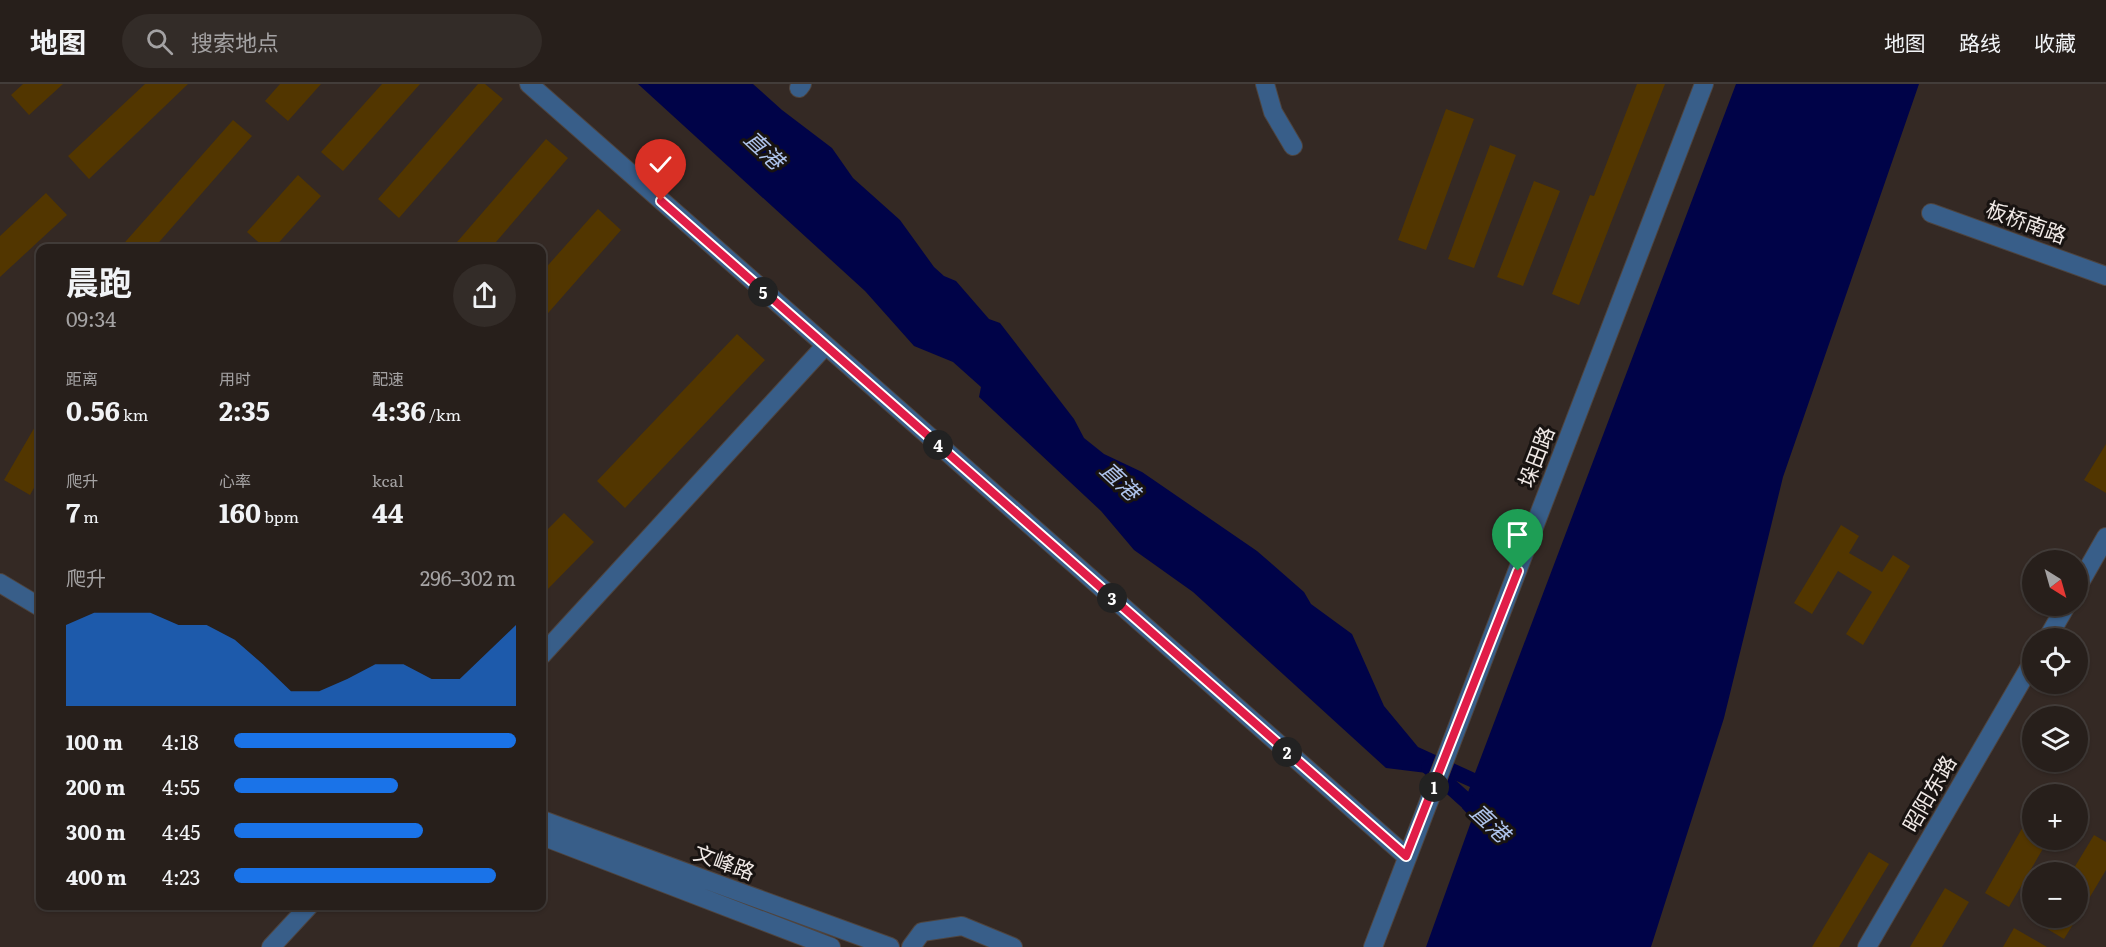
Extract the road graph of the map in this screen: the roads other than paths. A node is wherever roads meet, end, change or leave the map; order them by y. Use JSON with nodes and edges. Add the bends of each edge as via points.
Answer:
{"nodes":[{"id":1,"x":529,"y":84,"type":"edge"},
{"id":2,"x":1265,"y":84,"type":"edge"},
{"id":3,"x":1704,"y":84,"type":"edge"},
{"id":4,"x":1293,"y":146,"type":"dead end"},
{"id":5,"x":1931,"y":213,"type":"dead end"},
{"id":6,"x":2106,"y":276,"type":"edge"},
{"id":7,"x":825,"y":346,"type":"junction"},
{"id":8,"x":2106,"y":537,"type":"edge"},
{"id":9,"x":2088,"y":568,"type":"edge"},
{"id":10,"x":0,"y":583,"type":"edge"},
{"id":11,"x":0,"y":596,"type":"edge"},
{"id":12,"x":36,"y":605,"type":"edge"},
{"id":13,"x":36,"y":618,"type":"edge"},
{"id":14,"x":546,"y":651,"type":"edge"},
{"id":15,"x":2022,"y":680,"type":"edge"},
{"id":16,"x":546,"y":821,"type":"edge"},
{"id":17,"x":546,"y":838,"type":"edge"},
{"id":18,"x":1406,"y":856,"type":"junction"},
{"id":19,"x":305,"y":910,"type":"edge"},
{"id":20,"x":271,"y":947,"type":"edge"},
{"id":21,"x":831,"y":947,"type":"edge"},
{"id":22,"x":891,"y":947,"type":"edge"},
{"id":23,"x":911,"y":947,"type":"edge"},
{"id":24,"x":1013,"y":947,"type":"edge"},
{"id":25,"x":1373,"y":947,"type":"edge"},
{"id":26,"x":1866,"y":947,"type":"edge"}],
"edges":[{"from":1,"to":7,"type":"street"},
{"from":2,"to":4,"type":"street","via":[[1273,112]]},
{"from":3,"to":18,"type":"street","name":"垛田路"},
{"from":5,"to":6,"type":"street","name":"板桥南路"},
{"from":7,"to":14,"type":"street"},
{"from":7,"to":18,"type":"street"},
{"from":8,"to":9,"type":"street"},
{"from":10,"to":12,"type":"street"},
{"from":11,"to":13,"type":"street"},
{"from":15,"to":26,"type":"street","name":"昭阳东路"},
{"from":16,"to":22,"type":"street","name":"文峰路"},
{"from":17,"to":21,"type":"street","name":"文峰路"},
{"from":18,"to":25,"type":"street","name":"垛田路"},
{"from":19,"to":20,"type":"street"},
{"from":23,"to":24,"type":"street","via":[[922,932],[962,926]]}]}
